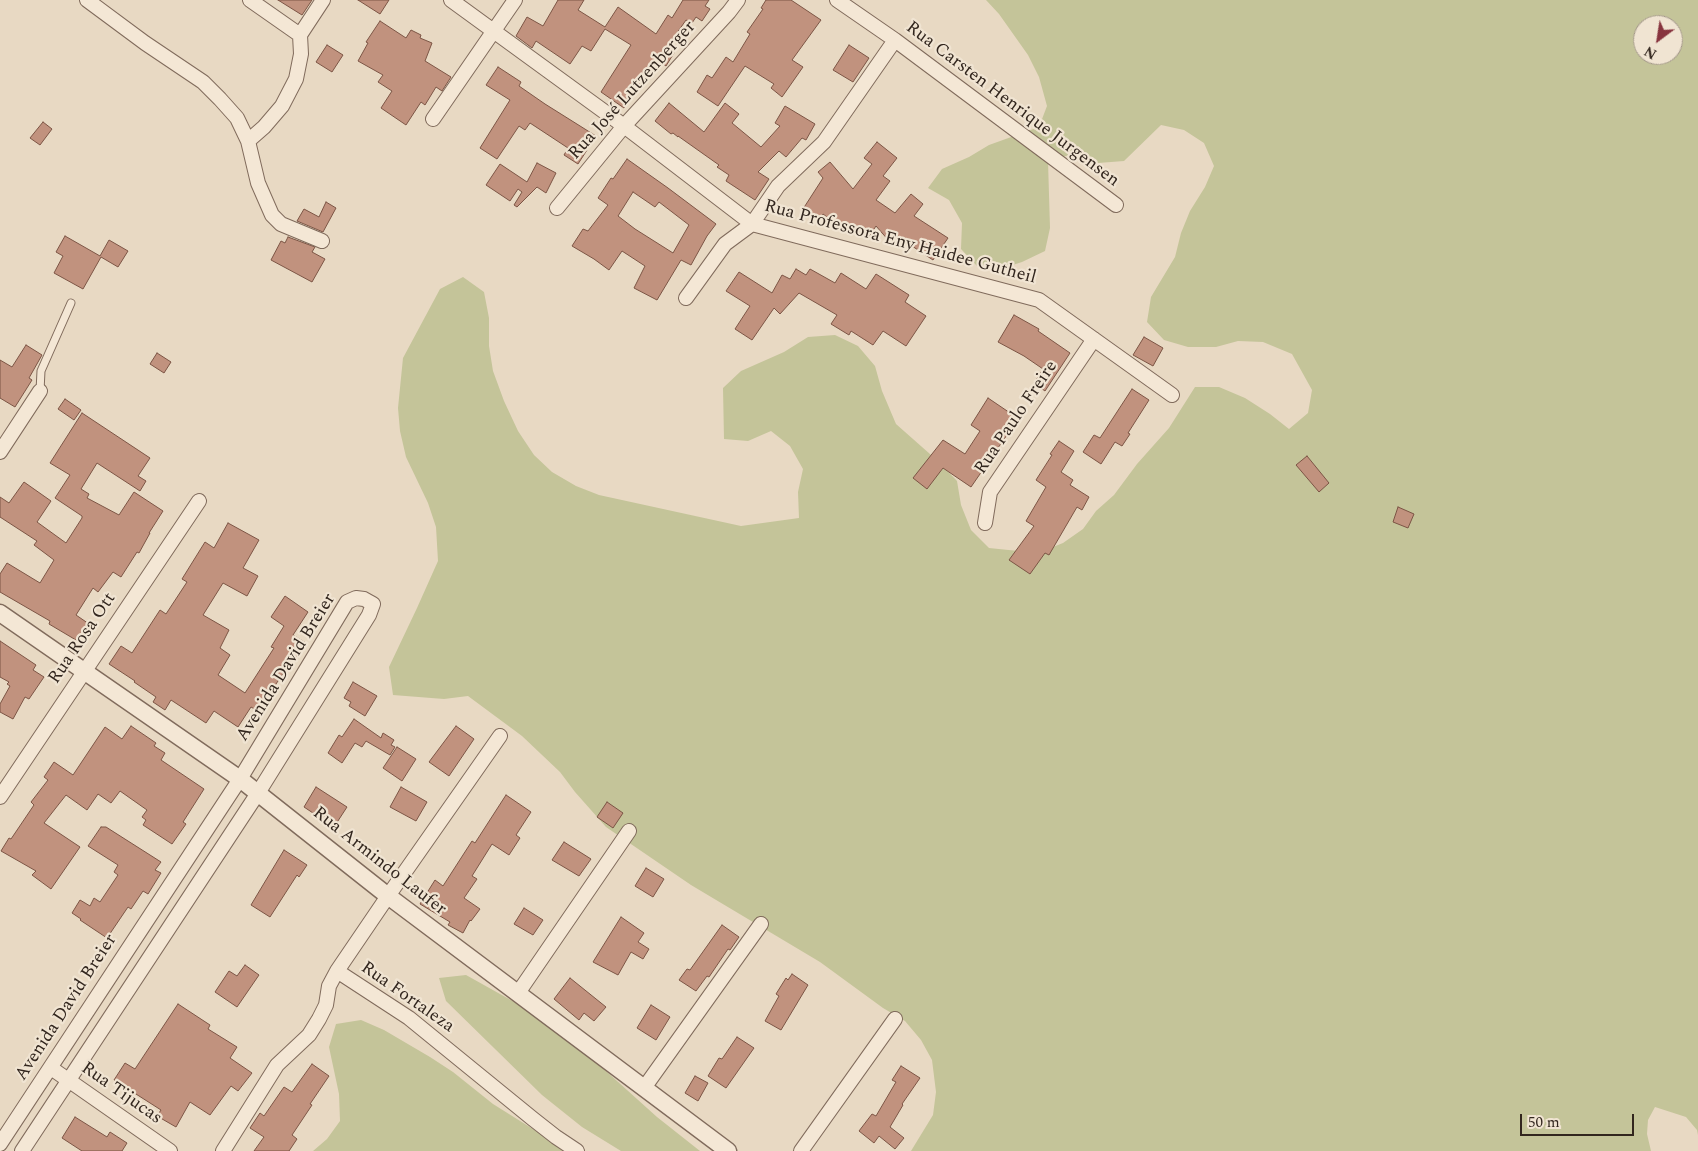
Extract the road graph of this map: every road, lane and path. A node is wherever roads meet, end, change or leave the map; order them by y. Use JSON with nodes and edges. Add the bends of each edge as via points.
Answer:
{"nodes":[{"id":1,"x":87,"y":0,"type":"edge"},
{"id":2,"x":250,"y":0,"type":"edge"},
{"id":3,"x":323,"y":0,"type":"edge"},
{"id":4,"x":451,"y":0,"type":"edge"},
{"id":5,"x":515,"y":0,"type":"edge"},
{"id":6,"x":738,"y":0,"type":"edge"},
{"id":7,"x":837,"y":0,"type":"edge"},
{"id":8,"x":493,"y":30,"type":"junction"},
{"id":9,"x":300,"y":35,"type":"junction"},
{"id":10,"x":895,"y":40,"type":"junction"},
{"id":11,"x":434,"y":119,"type":"dead end"},
{"id":12,"x":624,"y":126,"type":"junction"},
{"id":13,"x":248,"y":141,"type":"junction"},
{"id":14,"x":1116,"y":205,"type":"dead end"},
{"id":15,"x":556,"y":208,"type":"dead end"},
{"id":16,"x":752,"y":224,"type":"junction"},
{"id":17,"x":322,"y":241,"type":"dead end"},
{"id":18,"x":686,"y":298,"type":"dead end"},
{"id":19,"x":71,"y":303,"type":"dead end"},
{"id":20,"x":1094,"y":339,"type":"junction"},
{"id":21,"x":40,"y":391,"type":"joint"},
{"id":22,"x":1172,"y":395,"type":"dead end"},
{"id":23,"x":0,"y":452,"type":"edge"},
{"id":24,"x":198,"y":502,"type":"dead end"},
{"id":25,"x":985,"y":523,"type":"dead end"},
{"id":26,"x":0,"y":613,"type":"edge"},
{"id":27,"x":84,"y":671,"type":"junction"},
{"id":28,"x":500,"y":736,"type":"dead end"},
{"id":29,"x":240,"y":779,"type":"junction"},
{"id":30,"x":258,"y":793,"type":"junction"},
{"id":31,"x":0,"y":797,"type":"edge"},
{"id":32,"x":629,"y":831,"type":"dead end"},
{"id":33,"x":388,"y":896,"type":"junction"},
{"id":34,"x":761,"y":924,"type":"dead end"},
{"id":35,"x":337,"y":972,"type":"junction"},
{"id":36,"x":518,"y":994,"type":"junction"},
{"id":37,"x":895,"y":1019,"type":"dead end"},
{"id":38,"x":50,"y":1068,"type":"junction"},
{"id":39,"x":69,"y":1081,"type":"junction"},
{"id":40,"x":644,"y":1088,"type":"junction"},
{"id":41,"x":0,"y":1144,"type":"edge"},
{"id":42,"x":22,"y":1151,"type":"edge"},
{"id":43,"x":170,"y":1151,"type":"edge"},
{"id":44,"x":223,"y":1151,"type":"edge"},
{"id":45,"x":577,"y":1151,"type":"edge"},
{"id":46,"x":728,"y":1151,"type":"edge"},
{"id":47,"x":801,"y":1151,"type":"edge"}],
"edges":[{"from":1,"to":13,"type":"street","via":[[203,82],[236,118]]},
{"from":2,"to":9,"type":"street"},
{"from":3,"to":9,"type":"street"},
{"from":4,"to":8,"type":"street","name":"Rua Professora Eny Haidee Gutheil"},
{"from":5,"to":8,"type":"street"},
{"from":6,"to":12,"type":"street","name":"Rua José Lutzenberger"},
{"from":7,"to":10,"type":"street","name":"Rua Carsten Henrique Jurgensen"},
{"from":8,"to":11,"type":"street"},
{"from":8,"to":12,"type":"street","name":"Rua Professora Eny Haidee Gutheil"},
{"from":9,"to":13,"type":"street","via":[[301,54],[296,79],[282,106]]},
{"from":10,"to":14,"type":"street","name":"Rua Carsten Henrique Jurgensen"},
{"from":10,"to":16,"type":"street","via":[[824,142],[778,186]]},
{"from":12,"to":15,"type":"street","name":"Rua José Lutzenberger"},
{"from":12,"to":16,"type":"street","name":"Rua Professora Eny Haidee Gutheil"},
{"from":13,"to":17,"type":"street","via":[[258,183],[272,215],[281,224]]},
{"from":16,"to":18,"type":"street","via":[[725,244]]},
{"from":16,"to":20,"type":"street","name":"Rua Professora Eny Haidee Gutheil","via":[[1039,300]]},
{"from":19,"to":21,"type":"lane","via":[[41,371]]},
{"from":20,"to":22,"type":"street","name":"Rua Professora Eny Haidee Gutheil"},
{"from":20,"to":25,"type":"street","name":"Rua Paulo Freire","via":[[990,492]]},
{"from":21,"to":23,"type":"street"},
{"from":24,"to":27,"type":"street","name":"Rua Rosa Ott"},
{"from":26,"to":27,"type":"street","name":"Rua Armindo Laufer"},
{"from":27,"to":29,"type":"street","name":"Rua Armindo Laufer"},
{"from":27,"to":31,"type":"street","name":"Rua Rosa Ott"},
{"from":28,"to":33,"type":"street"},
{"from":29,"to":30,"type":"street","name":"Rua Armindo Laufer"},
{"from":29,"to":30,"type":"street","name":"Avenida David Breier","via":[[347,602],[356,598],[373,604]]},
{"from":29,"to":38,"type":"street","name":"Avenida David Breier"},
{"from":30,"to":33,"type":"street","name":"Rua Armindo Laufer"},
{"from":30,"to":39,"type":"street","name":"Avenida David Breier"},
{"from":32,"to":36,"type":"street"},
{"from":33,"to":35,"type":"street"},
{"from":33,"to":36,"type":"street","name":"Rua Armindo Laufer"},
{"from":34,"to":40,"type":"street"},
{"from":35,"to":44,"type":"street","name":"Rua Fortaleza","via":[[329,986],[326,1005],[309,1035],[276,1065]]},
{"from":35,"to":45,"type":"street","name":"Rua Fortaleza","via":[[409,1018]]},
{"from":36,"to":40,"type":"street","name":"Rua Armindo Laufer"},
{"from":37,"to":47,"type":"street"},
{"from":38,"to":39,"type":"street","name":"Rua Tijucas"},
{"from":38,"to":41,"type":"street","name":"Avenida David Breier"},
{"from":39,"to":42,"type":"street","name":"Avenida David Breier"},
{"from":39,"to":43,"type":"street","name":"Rua Tijucas"},
{"from":40,"to":46,"type":"street","name":"Rua Armindo Laufer"}]}
